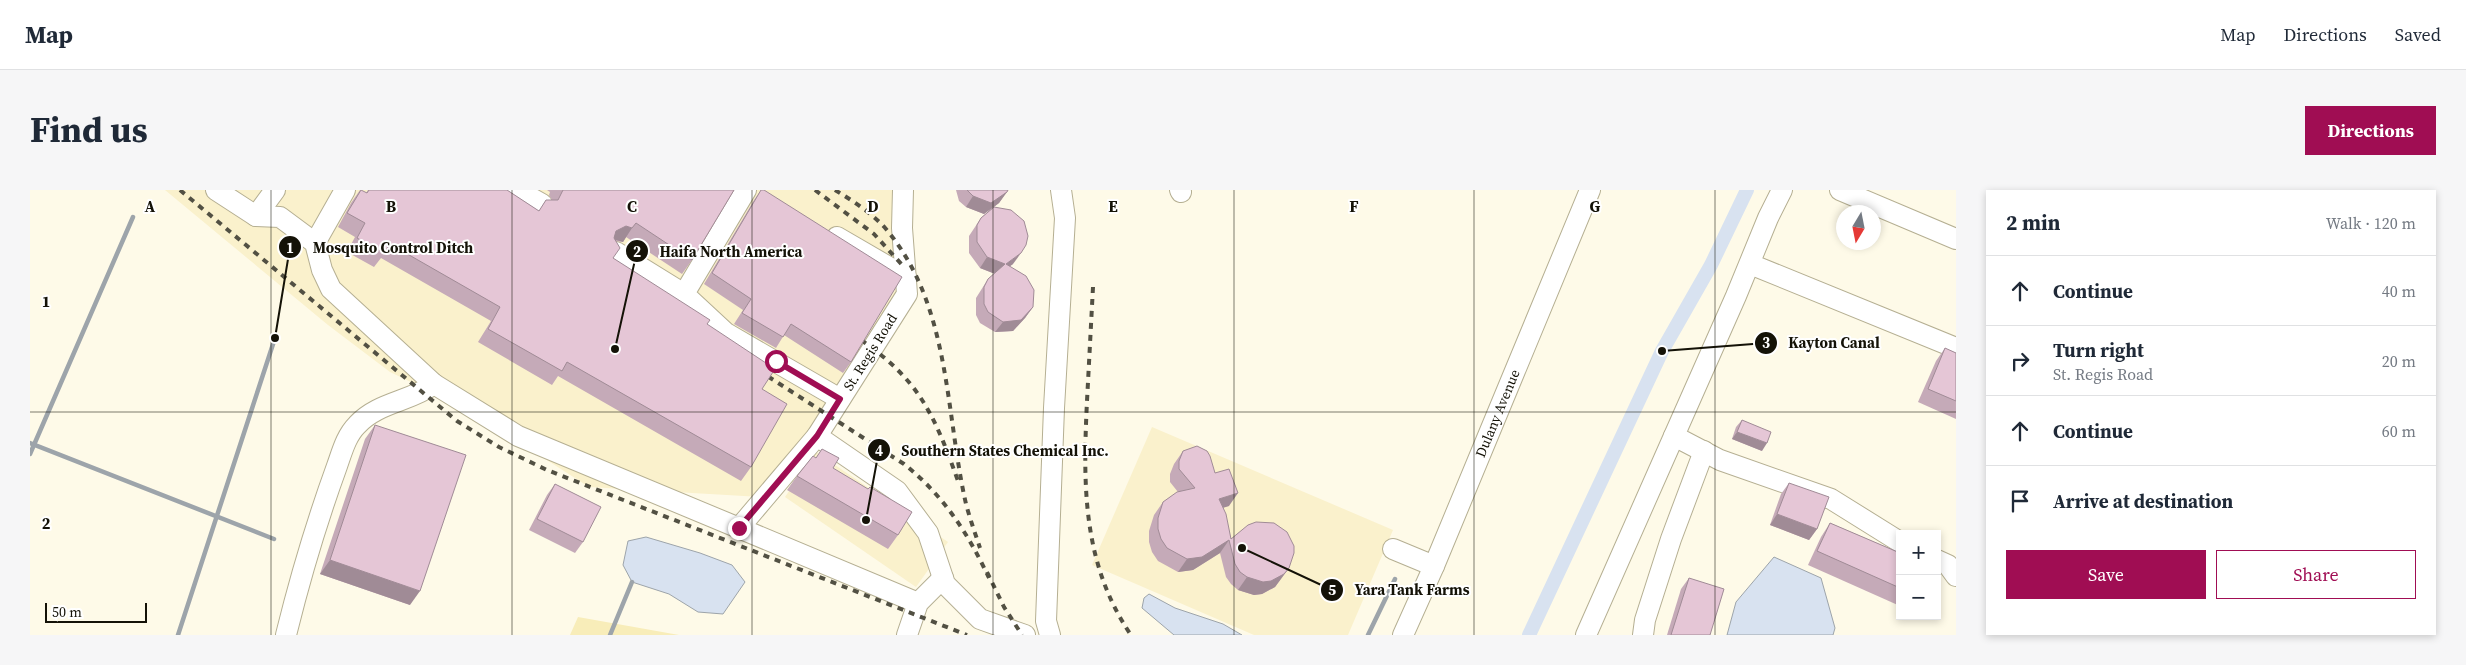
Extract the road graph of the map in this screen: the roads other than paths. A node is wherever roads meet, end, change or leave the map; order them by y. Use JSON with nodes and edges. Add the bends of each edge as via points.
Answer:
{"nodes":[{"id":1,"x":216,"y":190,"type":"edge"},
{"id":2,"x":275,"y":190,"type":"edge"},
{"id":3,"x":345,"y":190,"type":"edge"},
{"id":4,"x":517,"y":190,"type":"edge"},
{"id":5,"x":746,"y":190,"type":"edge"},
{"id":6,"x":903,"y":190,"type":"edge"},
{"id":7,"x":1061,"y":190,"type":"edge"},
{"id":8,"x":1590,"y":190,"type":"edge"},
{"id":9,"x":1782,"y":190,"type":"edge"},
{"id":10,"x":1840,"y":190,"type":"edge"},
{"id":11,"x":542,"y":204,"type":"edge"},
{"id":12,"x":256,"y":216,"type":"junction"},
{"id":13,"x":820,"y":226,"type":"edge"},
{"id":14,"x":1956,"y":238,"type":"edge"},
{"id":15,"x":315,"y":242,"type":"junction"},
{"id":16,"x":616,"y":252,"type":"edge"},
{"id":17,"x":1750,"y":264,"type":"junction"},
{"id":18,"x":906,"y":277,"type":"junction"},
{"id":19,"x":684,"y":294,"type":"junction"},
{"id":20,"x":1956,"y":348,"type":"edge"},
{"id":21,"x":434,"y":384,"type":"junction"},
{"id":22,"x":840,"y":399,"type":"junction"},
{"id":23,"x":817,"y":436,"type":"junction"},
{"id":24,"x":1674,"y":436,"type":"junction"},
{"id":25,"x":1704,"y":451,"type":"junction"},
{"id":26,"x":739,"y":528,"type":"junction"},
{"id":27,"x":1896,"y":540,"type":"edge"},
{"id":28,"x":1393,"y":549,"type":"dead end"},
{"id":29,"x":1941,"y":562,"type":"edge"},
{"id":30,"x":1434,"y":566,"type":"junction"},
{"id":31,"x":1956,"y":576,"type":"edge"},
{"id":32,"x":943,"y":578,"type":"junction"},
{"id":33,"x":918,"y":603,"type":"junction"},
{"id":34,"x":286,"y":635,"type":"edge"},
{"id":35,"x":907,"y":635,"type":"edge"},
{"id":36,"x":1025,"y":635,"type":"edge"},
{"id":37,"x":1050,"y":635,"type":"edge"},
{"id":38,"x":1403,"y":635,"type":"edge"},
{"id":39,"x":1586,"y":635,"type":"edge"},
{"id":40,"x":1643,"y":635,"type":"edge"}],
"edges":[{"from":1,"to":12,"type":"street"},
{"from":2,"to":12,"type":"street"},
{"from":3,"to":15,"type":"street"},
{"from":4,"to":11,"type":"street"},
{"from":5,"to":19,"type":"street"},
{"from":6,"to":18,"type":"street","name":"St. Regis Road"},
{"from":7,"to":37,"type":"street","via":[[1065,218],[1046,621]]},
{"from":8,"to":30,"type":"street","name":"Dulany Avenue"},
{"from":9,"to":17,"type":"street"},
{"from":10,"to":14,"type":"street"},
{"from":12,"to":15,"type":"street","via":[[280,218]]},
{"from":13,"to":18,"type":"street"},
{"from":15,"to":21,"type":"street","via":[[322,270],[331,288]]},
{"from":16,"to":19,"type":"street"},
{"from":17,"to":20,"type":"street"},
{"from":17,"to":24,"type":"street"},
{"from":18,"to":22,"type":"street","name":"St. Regis Road","via":[[907,294]]},
{"from":19,"to":22,"type":"street","via":[[726,333]]},
{"from":21,"to":26,"type":"street","via":[[518,436]]},
{"from":21,"to":34,"type":"street","via":[[422,393],[380,407],[357,425],[347,439],[327,493]]},
{"from":22,"to":23,"type":"street","name":"St. Regis Road"},
{"from":23,"to":26,"type":"street","name":"St. Regis Road"},
{"from":23,"to":32,"type":"street","via":[[897,491],[928,533]]},
{"from":24,"to":25,"type":"street"},
{"from":24,"to":39,"type":"street"},
{"from":25,"to":27,"type":"street","via":[[1720,460],[1831,499]]},
{"from":25,"to":40,"type":"street","via":[[1671,539]]},
{"from":26,"to":33,"type":"street"},
{"from":28,"to":30,"type":"street"},
{"from":29,"to":31,"type":"street"},
{"from":30,"to":38,"type":"street","name":"Dulany Avenue"},
{"from":32,"to":33,"type":"street"},
{"from":32,"to":36,"type":"street","via":[[944,584],[980,619]]},
{"from":33,"to":35,"type":"street"}]}
